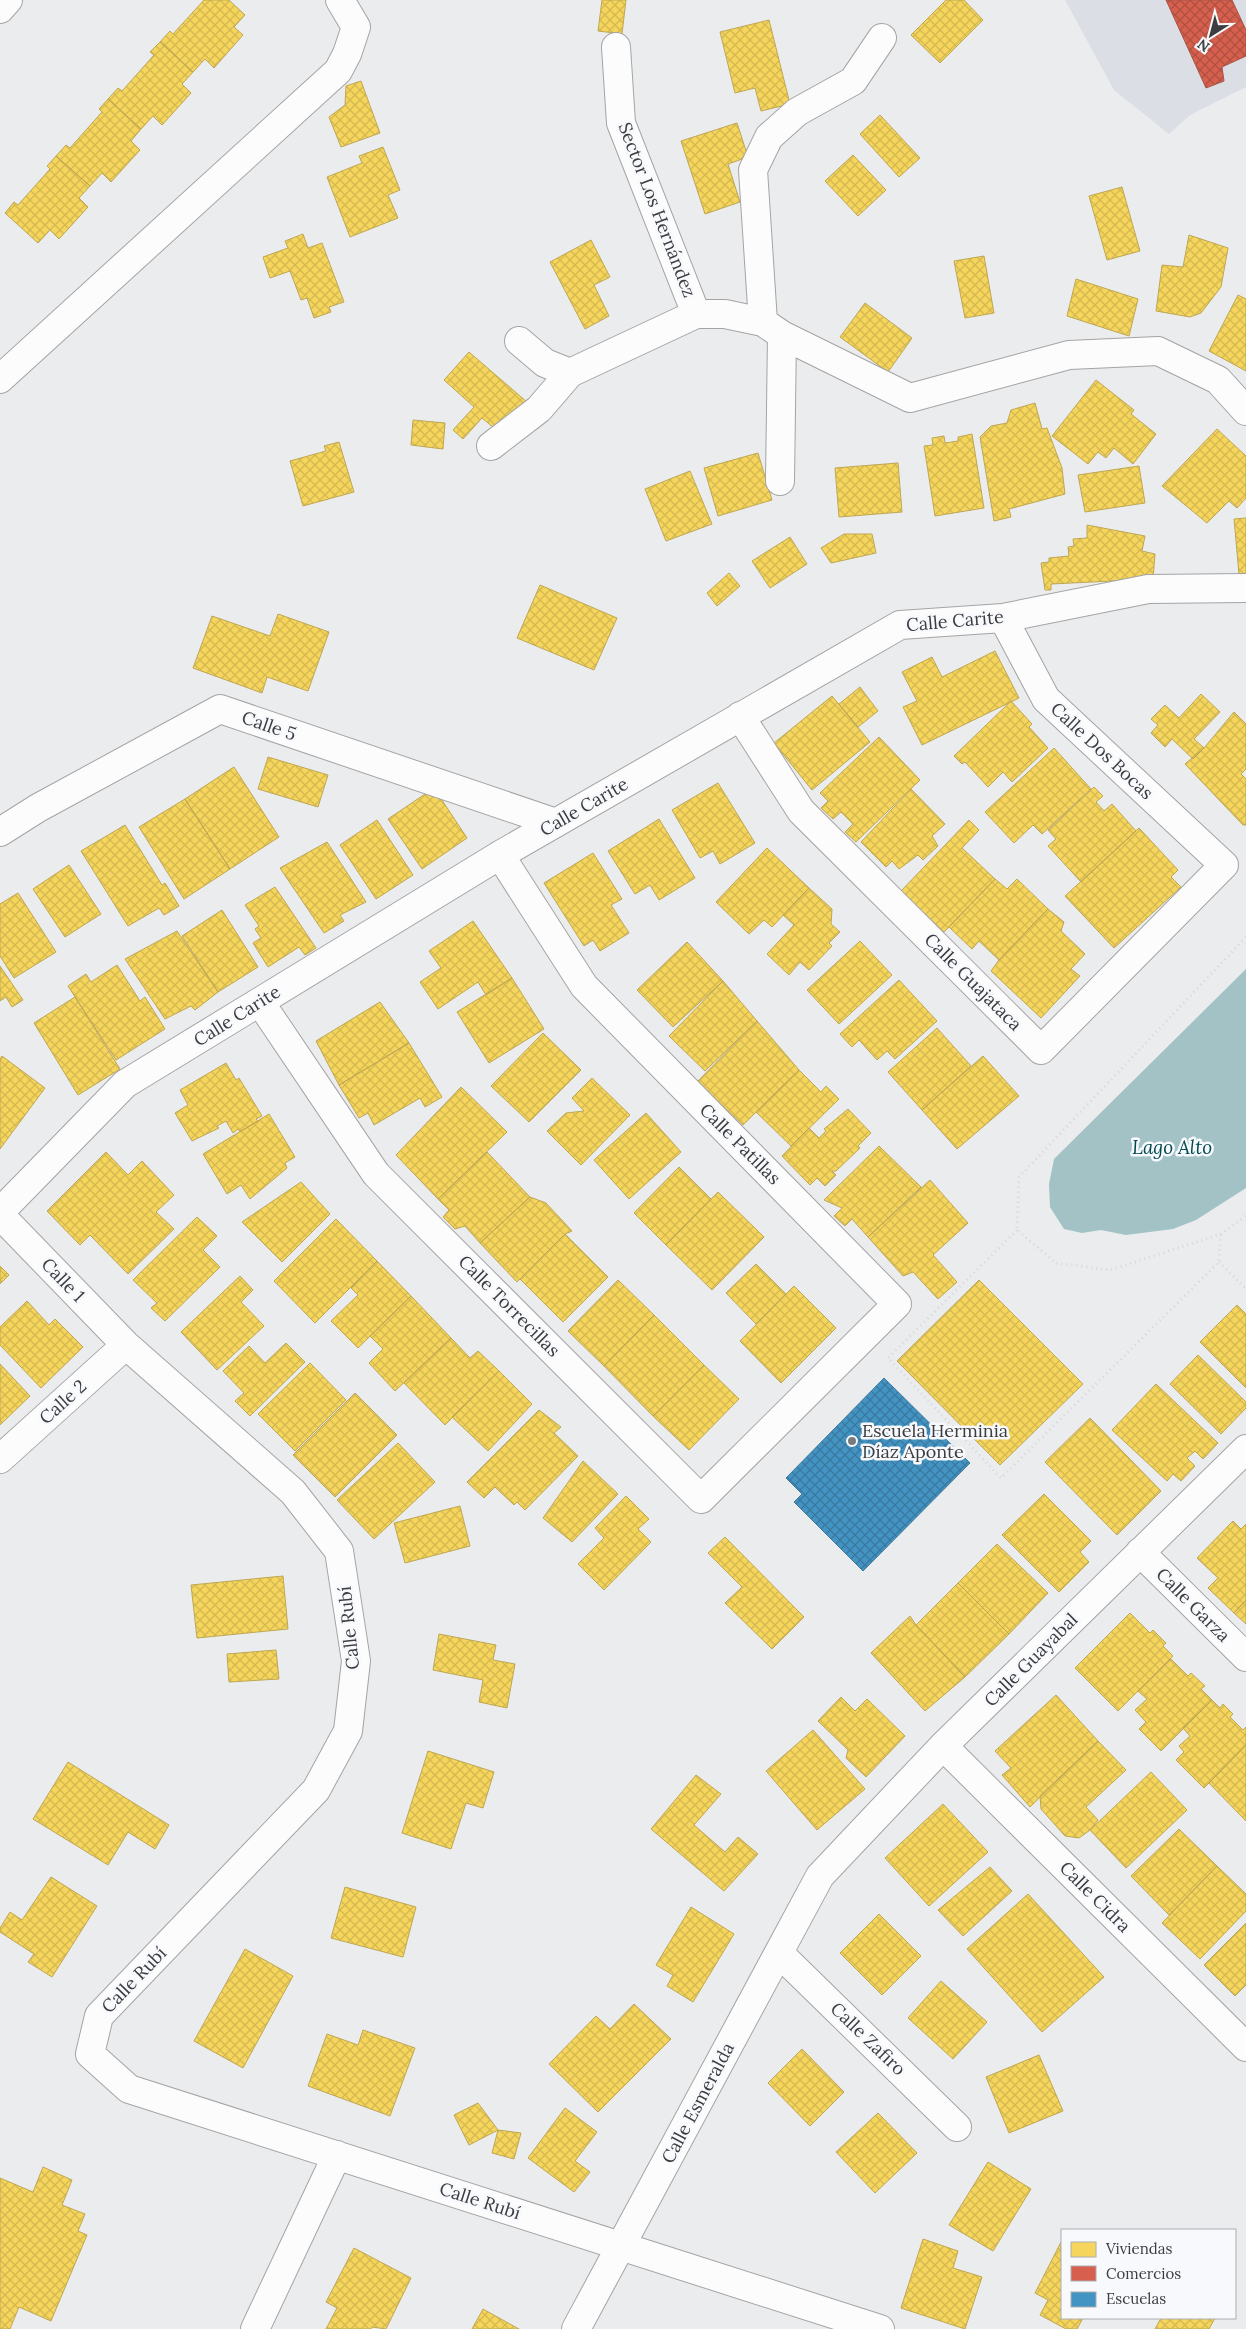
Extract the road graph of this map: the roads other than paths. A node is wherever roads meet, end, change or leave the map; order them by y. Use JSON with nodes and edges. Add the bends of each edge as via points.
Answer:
{"nodes":[{"id":1,"x":8,"y":0,"type":"edge"},
{"id":2,"x":340,"y":0,"type":"edge"},
{"id":3,"x":0,"y":9,"type":"edge"},
{"id":4,"x":882,"y":38,"type":"dead end"},
{"id":5,"x":616,"y":46,"type":"dead end"},
{"id":6,"x":696,"y":314,"type":"junction"},
{"id":7,"x":773,"y":329,"type":"junction"},
{"id":8,"x":519,"y":342,"type":"dead end"},
{"id":9,"x":570,"y":373,"type":"junction"},
{"id":10,"x":0,"y":380,"type":"edge"},
{"id":11,"x":1246,"y":410,"type":"edge"},
{"id":12,"x":491,"y":446,"type":"dead end"},
{"id":13,"x":780,"y":481,"type":"dead end"},
{"id":14,"x":1246,"y":588,"type":"edge"},
{"id":15,"x":1003,"y":618,"type":"junction"},
{"id":16,"x":740,"y":716,"type":"junction"},
{"id":17,"x":556,"y":823,"type":"junction"},
{"id":18,"x":1,"y":829,"type":"edge"},
{"id":19,"x":500,"y":855,"type":"junction"},
{"id":20,"x":1224,"y":865,"type":"joint"},
{"id":21,"x":260,"y":1002,"type":"junction"},
{"id":22,"x":0,"y":1212,"type":"edge"},
{"id":23,"x":0,"y":1216,"type":"edge"},
{"id":24,"x":126,"y":1345,"type":"junction"},
{"id":25,"x":788,"y":1412,"type":"joint"},
{"id":26,"x":1246,"y":1449,"type":"edge"},
{"id":27,"x":0,"y":1459,"type":"edge"},
{"id":28,"x":1140,"y":1552,"type":"junction"},
{"id":29,"x":1246,"y":1657,"type":"edge"},
{"id":30,"x":943,"y":1746,"type":"junction"},
{"id":31,"x":820,"y":1876,"type":"joint"},
{"id":32,"x":779,"y":1953,"type":"junction"},
{"id":33,"x":1246,"y":2047,"type":"edge"},
{"id":34,"x":957,"y":2127,"type":"dead end"},
{"id":35,"x":336,"y":2155,"type":"junction"},
{"id":36,"x":620,"y":2246,"type":"junction"},
{"id":37,"x":255,"y":2329,"type":"edge"},
{"id":38,"x":576,"y":2329,"type":"edge"},
{"id":39,"x":880,"y":2329,"type":"edge"}],
"edges":[{"from":1,"to":3,"type":"street"},
{"from":2,"to":10,"type":"street","via":[[356,27],[338,70]]},
{"from":4,"to":7,"type":"street","via":[[853,81],[797,112],[769,137],[753,170]]},
{"from":5,"to":6,"type":"street","name":"Sector Los Hernández","via":[[621,123]]},
{"from":6,"to":7,"type":"street","name":"Sector Los Hernández","via":[[725,314]]},
{"from":6,"to":9,"type":"street","name":"Sector Los Hernández"},
{"from":7,"to":11,"type":"street","name":"Sector Los Hernández","via":[[910,398],[1070,355],[1158,350],[1218,380]]},
{"from":7,"to":13,"type":"street"},
{"from":8,"to":9,"type":"street","via":[[546,363]]},
{"from":9,"to":12,"type":"street","name":"Sector Los Hernández","via":[[539,409]]},
{"from":14,"to":15,"type":"street","name":"Calle Carite","via":[[1148,589]]},
{"from":15,"to":16,"type":"street","name":"Calle Carite","via":[[900,625]]},
{"from":15,"to":20,"type":"street","name":"Calle Dos Bocas","via":[[1046,699]]},
{"from":16,"to":17,"type":"street","name":"Calle Carite"},
{"from":16,"to":20,"type":"street","name":"Calle Guajataca","via":[[801,811],[1041,1050]]},
{"from":17,"to":18,"type":"street","name":"Calle 5","via":[[220,709]]},
{"from":17,"to":19,"type":"street","name":"Calle Carite"},
{"from":19,"to":21,"type":"street","name":"Calle Carite"},
{"from":19,"to":25,"type":"street","name":"Calle Patillas","via":[[584,986],[897,1304]]},
{"from":21,"to":22,"type":"street","name":"Calle Carite","via":[[126,1084]]},
{"from":21,"to":25,"type":"street","name":"Calle Torrecillas","via":[[376,1174],[701,1498]]},
{"from":23,"to":24,"type":"street","name":"Calle 1"},
{"from":24,"to":27,"type":"street","name":"Calle 2"},
{"from":24,"to":35,"type":"street","name":"Calle Rubí","via":[[293,1492],[339,1551],[356,1661],[348,1731],[316,1790],[99,2016],[90,2054],[130,2089]]},
{"from":26,"to":28,"type":"street","name":"Calle Guayabal"},
{"from":28,"to":29,"type":"street","name":"Calle Garza"},
{"from":28,"to":30,"type":"street","name":"Calle Guayabal"},
{"from":30,"to":31,"type":"street","name":"Calle Guayabal"},
{"from":30,"to":33,"type":"street","name":"Calle Cidra"},
{"from":31,"to":32,"type":"street","name":"Calle Esmeralda"},
{"from":32,"to":34,"type":"street","name":"Calle Zafiro"},
{"from":32,"to":36,"type":"street","name":"Calle Esmeralda"},
{"from":35,"to":36,"type":"street","name":"Calle Rubí"},
{"from":35,"to":37,"type":"street"},
{"from":36,"to":38,"type":"street","name":"Calle Esmeralda"},
{"from":36,"to":39,"type":"street","name":"Calle Rubí"}]}
